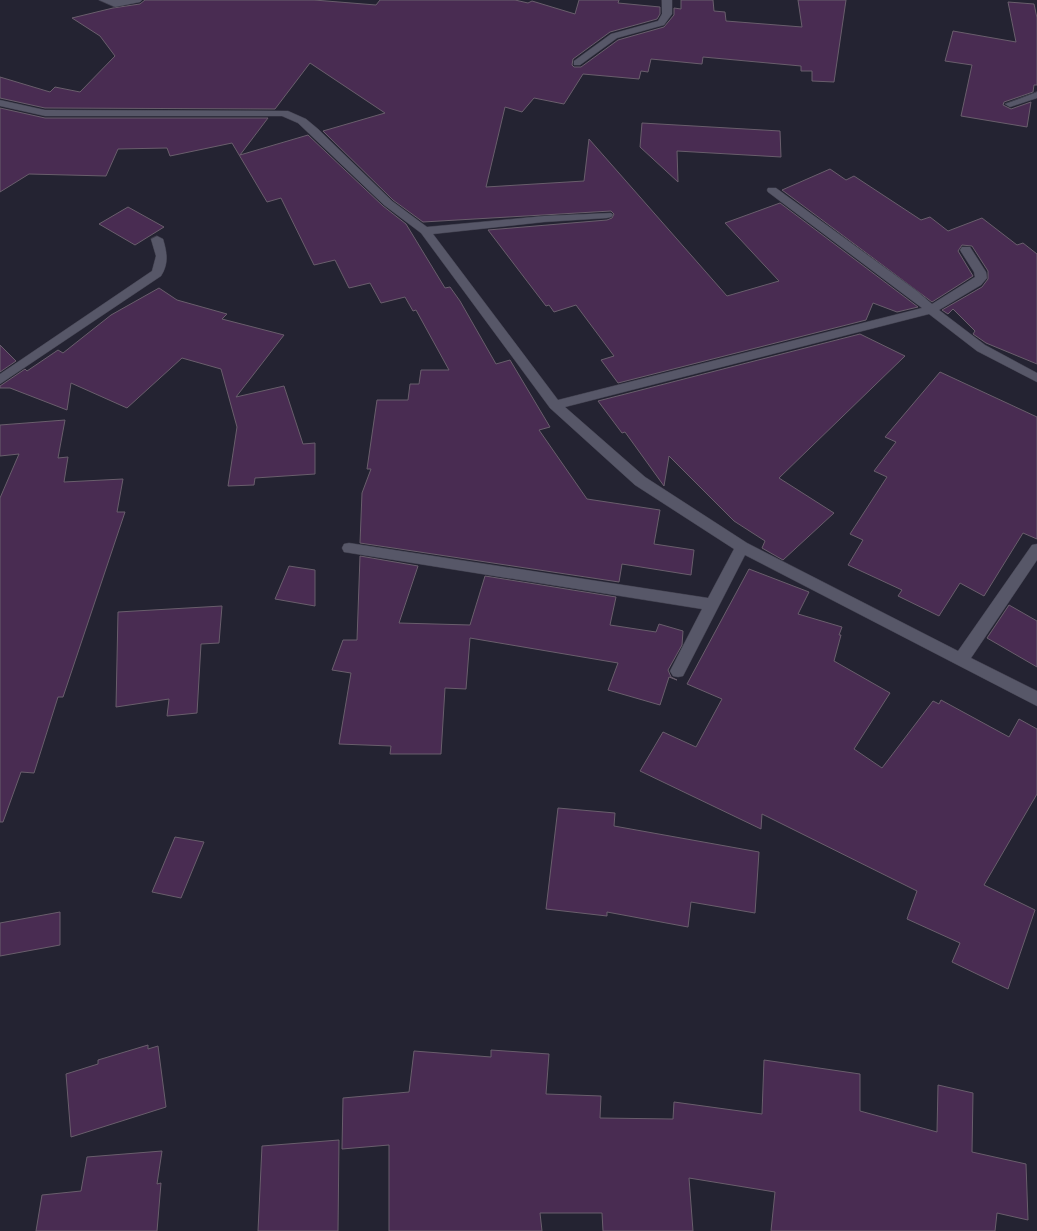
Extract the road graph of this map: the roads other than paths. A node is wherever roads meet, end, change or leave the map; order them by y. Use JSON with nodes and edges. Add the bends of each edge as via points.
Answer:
{"nodes":[{"id":1,"x":104,"y":0,"type":"edge"},
{"id":2,"x":137,"y":0,"type":"edge"},
{"id":3,"x":667,"y":0,"type":"edge"},
{"id":4,"x":577,"y":63,"type":"dead end"},
{"id":5,"x":1037,"y":95,"type":"edge"},
{"id":6,"x":0,"y":103,"type":"edge"},
{"id":7,"x":1010,"y":104,"type":"dead end"},
{"id":8,"x":772,"y":190,"type":"dead end"},
{"id":9,"x":606,"y":216,"type":"dead end"},
{"id":10,"x":424,"y":232,"type":"junction"},
{"id":11,"x":157,"y":239,"type":"dead end"},
{"id":12,"x":966,"y":250,"type":"dead end"},
{"id":13,"x":930,"y":310,"type":"junction"},
{"id":14,"x":1037,"y":378,"type":"edge"},
{"id":15,"x":0,"y":380,"type":"edge"},
{"id":16,"x":556,"y":405,"type":"junction"},
{"id":17,"x":742,"y":547,"type":"junction"},
{"id":18,"x":349,"y":548,"type":"dead end"},
{"id":19,"x":1037,"y":550,"type":"edge"},
{"id":20,"x":712,"y":605,"type":"junction"},
{"id":21,"x":961,"y":660,"type":"junction"},
{"id":22,"x":678,"y":672,"type":"dead end"},
{"id":23,"x":1037,"y":699,"type":"edge"}],
"edges":[{"from":1,"to":2,"type":"street","via":[[115,4]]},
{"from":3,"to":4,"type":"street","via":[[667,14],[661,23],[614,36]]},
{"from":5,"to":7,"type":"street"},
{"from":6,"to":10,"type":"street","via":[[46,113],[284,113],[314,131],[388,203]]},
{"from":8,"to":13,"type":"street"},
{"from":9,"to":10,"type":"street","via":[[544,218]]},
{"from":10,"to":16,"type":"street"},
{"from":11,"to":15,"type":"street","via":[[162,265],[156,273]]},
{"from":12,"to":13,"type":"street","via":[[981,278]]},
{"from":13,"to":14,"type":"street","via":[[981,348]]},
{"from":13,"to":16,"type":"street"},
{"from":16,"to":17,"type":"street","via":[[640,481]]},
{"from":17,"to":20,"type":"street"},
{"from":17,"to":21,"type":"street"},
{"from":18,"to":20,"type":"street"},
{"from":19,"to":21,"type":"street"},
{"from":20,"to":22,"type":"street"},
{"from":21,"to":23,"type":"street"}]}
